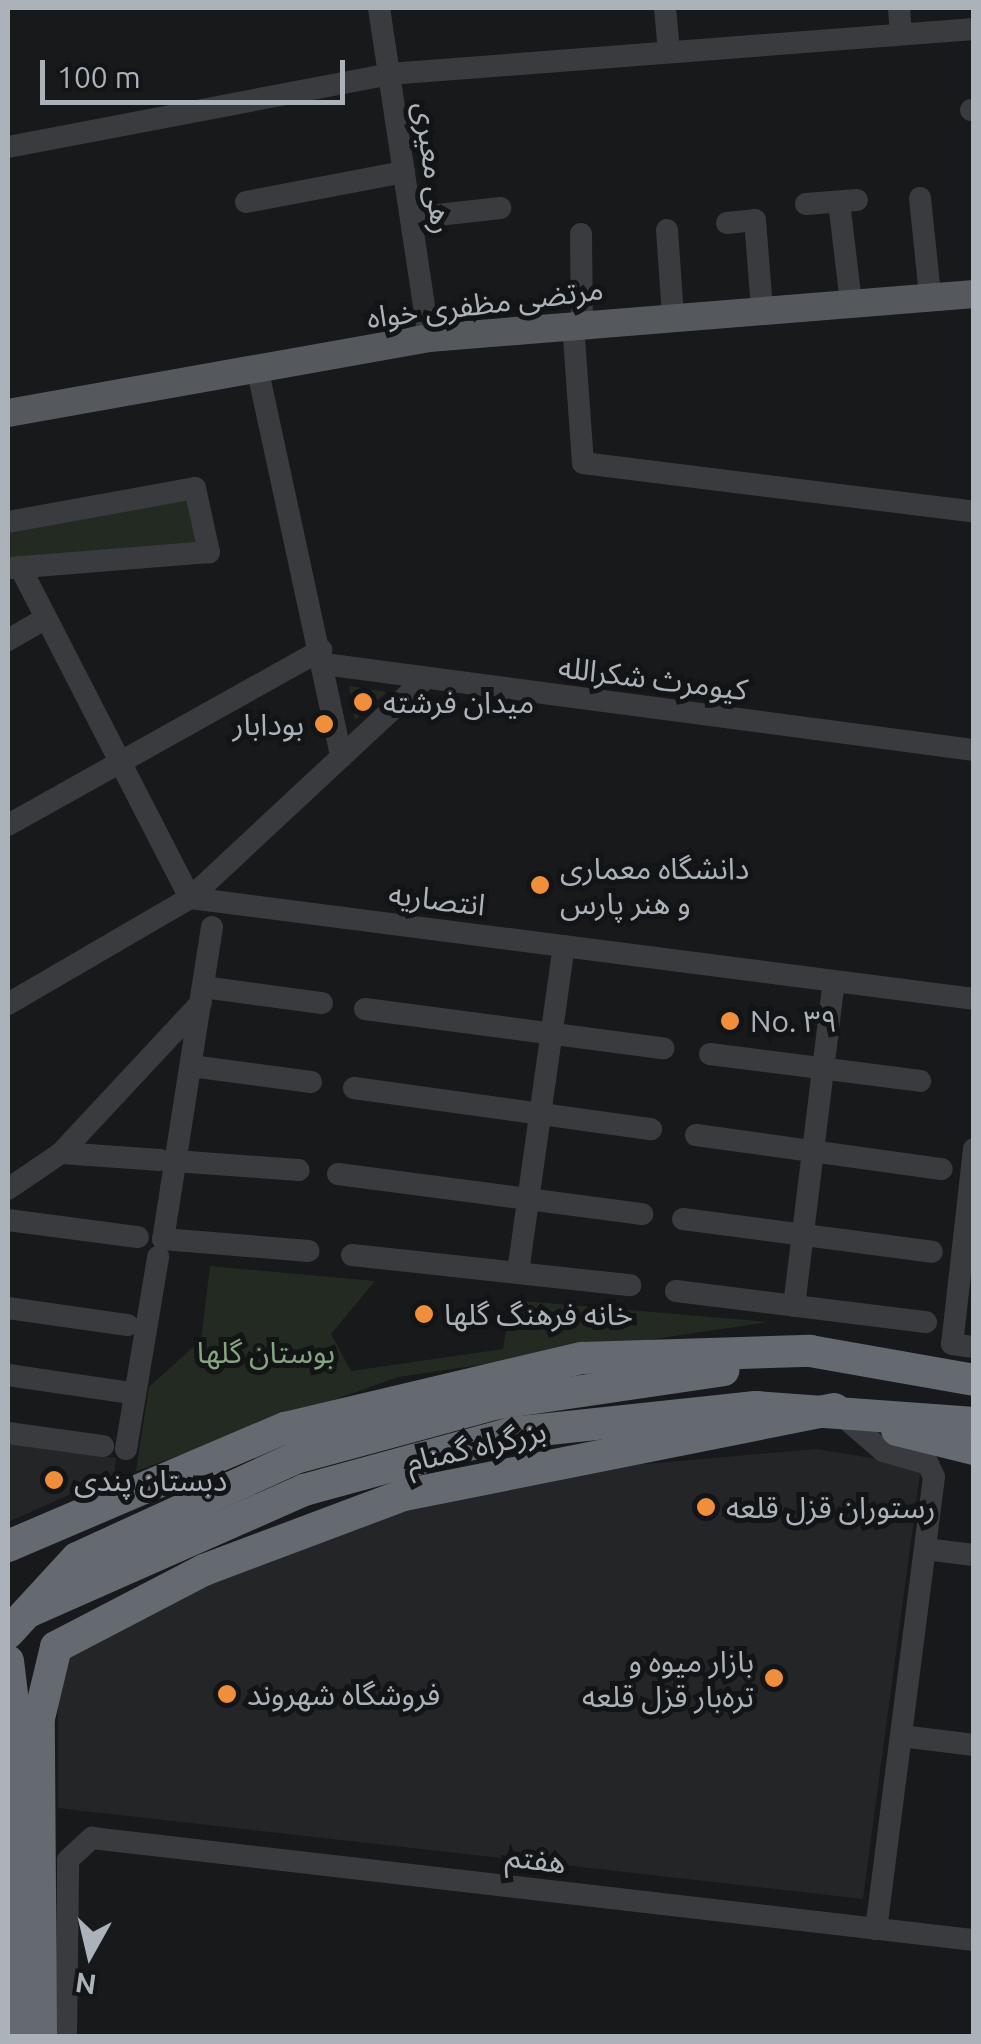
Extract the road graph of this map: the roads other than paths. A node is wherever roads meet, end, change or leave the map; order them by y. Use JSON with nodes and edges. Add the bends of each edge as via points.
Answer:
{"nodes":[{"id":1,"x":380,"y":8,"type":"edge"},
{"id":2,"x":665,"y":8,"type":"edge"},
{"id":3,"x":899,"y":8,"type":"edge"},
{"id":4,"x":974,"y":28,"type":"edge"},
{"id":5,"x":902,"y":34,"type":"junction"},
{"id":6,"x":669,"y":52,"type":"junction"},
{"id":7,"x":390,"y":74,"type":"junction"},
{"id":8,"x":8,"y":147,"type":"edge"},
{"id":9,"x":404,"y":172,"type":"junction"},
{"id":10,"x":920,"y":198,"type":"dead end"},
{"id":11,"x":246,"y":202,"type":"dead end"},
{"id":12,"x":806,"y":204,"type":"dead end"},
{"id":13,"x":500,"y":208,"type":"dead end"},
{"id":14,"x":411,"y":218,"type":"junction"},
{"id":15,"x":727,"y":223,"type":"dead end"},
{"id":16,"x":666,"y":230,"type":"dead end"},
{"id":17,"x":581,"y":234,"type":"dead end"},
{"id":18,"x":974,"y":294,"type":"edge"},
{"id":19,"x":930,"y":296,"type":"junction"},
{"id":20,"x":851,"y":302,"type":"junction"},
{"id":21,"x":762,"y":309,"type":"junction"},
{"id":22,"x":673,"y":316,"type":"junction"},
{"id":23,"x":578,"y":324,"type":"junction"},
{"id":24,"x":429,"y":338,"type":"junction"},
{"id":25,"x":257,"y":368,"type":"junction"},
{"id":26,"x":8,"y":412,"type":"edge"},
{"id":27,"x":974,"y":512,"type":"edge"},
{"id":28,"x":8,"y":522,"type":"edge"},
{"id":29,"x":14,"y":568,"type":"edge"},
{"id":30,"x":46,"y":618,"type":"junction"},
{"id":31,"x":8,"y":640,"type":"edge"},
{"id":32,"x":322,"y":657,"type":"junction"},
{"id":33,"x":426,"y":678,"type":"junction"},
{"id":34,"x":974,"y":750,"type":"edge"},
{"id":35,"x":341,"y":757,"type":"junction"},
{"id":36,"x":119,"y":760,"type":"junction"},
{"id":37,"x":8,"y":824,"type":"edge"},
{"id":38,"x":190,"y":898,"type":"junction"},
{"id":39,"x":212,"y":927,"type":"dead end"},
{"id":40,"x":564,"y":946,"type":"junction"},
{"id":41,"x":834,"y":980,"type":"junction"},
{"id":42,"x":202,"y":995,"type":"junction"},
{"id":43,"x":974,"y":999,"type":"edge"},
{"id":44,"x":8,"y":1004,"type":"edge"},
{"id":45,"x":322,"y":1004,"type":"dead end"},
{"id":46,"x":365,"y":1009,"type":"dead end"},
{"id":47,"x":552,"y":1033,"type":"junction"},
{"id":48,"x":664,"y":1048,"type":"dead end"},
{"id":49,"x":710,"y":1054,"type":"dead end"},
{"id":50,"x":192,"y":1066,"type":"junction"},
{"id":51,"x":823,"y":1069,"type":"junction"},
{"id":52,"x":920,"y":1081,"type":"dead end"},
{"id":53,"x":312,"y":1082,"type":"dead end"},
{"id":54,"x":354,"y":1088,"type":"dead end"},
{"id":55,"x":540,"y":1114,"type":"junction"},
{"id":56,"x":652,"y":1129,"type":"dead end"},
{"id":57,"x":696,"y":1135,"type":"dead end"},
{"id":58,"x":974,"y":1149,"type":"edge"},
{"id":59,"x":60,"y":1153,"type":"junction"},
{"id":60,"x":814,"y":1153,"type":"junction"},
{"id":61,"x":168,"y":1161,"type":"junction"},
{"id":62,"x":942,"y":1169,"type":"dead end"},
{"id":63,"x":299,"y":1170,"type":"dead end"},
{"id":64,"x":338,"y":1174,"type":"dead end"},
{"id":65,"x":8,"y":1188,"type":"edge"},
{"id":66,"x":528,"y":1198,"type":"junction"},
{"id":67,"x":642,"y":1214,"type":"dead end"},
{"id":68,"x":683,"y":1219,"type":"dead end"},
{"id":69,"x":8,"y":1220,"type":"edge"},
{"id":70,"x":804,"y":1236,"type":"junction"},
{"id":71,"x":138,"y":1237,"type":"dead end"},
{"id":72,"x":160,"y":1248,"type":"junction"},
{"id":73,"x":309,"y":1251,"type":"dead end"},
{"id":74,"x":932,"y":1252,"type":"dead end"},
{"id":75,"x":352,"y":1255,"type":"dead end"},
{"id":76,"x":518,"y":1272,"type":"junction"},
{"id":77,"x":630,"y":1285,"type":"dead end"},
{"id":78,"x":676,"y":1290,"type":"dead end"},
{"id":79,"x":794,"y":1306,"type":"junction"},
{"id":80,"x":8,"y":1308,"type":"edge"},
{"id":81,"x":926,"y":1322,"type":"dead end"},
{"id":82,"x":128,"y":1325,"type":"dead end"},
{"id":83,"x":962,"y":1346,"type":"edge"},
{"id":84,"x":8,"y":1375,"type":"edge"},
{"id":85,"x":938,"y":1377,"type":"junction"},
{"id":86,"x":974,"y":1380,"type":"edge"},
{"id":87,"x":132,"y":1393,"type":"junction"},
{"id":88,"x":846,"y":1410,"type":"junction"},
{"id":89,"x":974,"y":1423,"type":"edge"},
{"id":90,"x":8,"y":1433,"type":"edge"},
{"id":91,"x":974,"y":1449,"type":"edge"},
{"id":92,"x":8,"y":1546,"type":"edge"},
{"id":93,"x":925,"y":1549,"type":"junction"},
{"id":94,"x":974,"y":1555,"type":"edge"},
{"id":95,"x":8,"y":1621,"type":"edge"},
{"id":96,"x":8,"y":1633,"type":"edge"},
{"id":97,"x":9,"y":1664,"type":"edge"},
{"id":98,"x":900,"y":1736,"type":"junction"},
{"id":99,"x":974,"y":1745,"type":"edge"},
{"id":100,"x":876,"y":1928,"type":"junction"},
{"id":101,"x":974,"y":1940,"type":"edge"},
{"id":102,"x":10,"y":2036,"type":"edge"},
{"id":103,"x":41,"y":2036,"type":"edge"},
{"id":104,"x":66,"y":2036,"type":"edge"}],
"edges":[{"from":1,"to":7,"type":"street","name":"رهی معیری"},
{"from":2,"to":6,"type":"street"},
{"from":3,"to":5,"type":"street"},
{"from":4,"to":5,"type":"street"},
{"from":5,"to":6,"type":"street"},
{"from":6,"to":7,"type":"street"},
{"from":7,"to":8,"type":"street"},
{"from":7,"to":9,"type":"street","name":"رهی معیری"},
{"from":9,"to":11,"type":"street"},
{"from":9,"to":14,"type":"street","name":"رهی معیری"},
{"from":10,"to":19,"type":"street"},
{"from":12,"to":20,"type":"street","via":[[848,201]]},
{"from":13,"to":14,"type":"street"},
{"from":14,"to":24,"type":"street","name":"رهی معیری"},
{"from":15,"to":21,"type":"street","via":[[755,220]]},
{"from":16,"to":22,"type":"street"},
{"from":17,"to":23,"type":"street"},
{"from":18,"to":19,"type":"main road","name":"مرتضی مظفری خواه"},
{"from":19,"to":20,"type":"main road","name":"مرتضی مظفری خواه"},
{"from":20,"to":21,"type":"main road","name":"مرتضی مظفری خواه"},
{"from":21,"to":22,"type":"main road","name":"مرتضی مظفری خواه"},
{"from":22,"to":23,"type":"main road","name":"مرتضی مظفری خواه"},
{"from":23,"to":24,"type":"main road","name":"مرتضی مظفری خواه"},
{"from":23,"to":27,"type":"street","via":[[587,465]]},
{"from":24,"to":25,"type":"main road","name":"مرتضی مظفری خواه"},
{"from":25,"to":26,"type":"main road","name":"مرتضی مظفری خواه"},
{"from":25,"to":32,"type":"street"},
{"from":28,"to":29,"type":"street","via":[[195,488],[208,554]]},
{"from":29,"to":30,"type":"street"},
{"from":30,"to":31,"type":"street"},
{"from":30,"to":36,"type":"street"},
{"from":32,"to":33,"type":"street","name":"کیومرث شکرالله"},
{"from":32,"to":35,"type":"street"},
{"from":32,"to":36,"type":"street"},
{"from":33,"to":34,"type":"street","name":"کیومرث شکرالله"},
{"from":33,"to":35,"type":"street"},
{"from":35,"to":38,"type":"street"},
{"from":36,"to":37,"type":"street"},
{"from":36,"to":38,"type":"street"},
{"from":38,"to":40,"type":"street","name":"انتصاریه"},
{"from":38,"to":44,"type":"street"},
{"from":39,"to":42,"type":"street"},
{"from":40,"to":41,"type":"street","name":"انتصاریه"},
{"from":40,"to":47,"type":"street"},
{"from":41,"to":43,"type":"street","name":"انتصاریه"},
{"from":41,"to":51,"type":"street"},
{"from":42,"to":45,"type":"street"},
{"from":42,"to":50,"type":"street"},
{"from":42,"to":59,"type":"street"},
{"from":46,"to":47,"type":"street"},
{"from":47,"to":48,"type":"street"},
{"from":47,"to":55,"type":"street"},
{"from":49,"to":51,"type":"street"},
{"from":50,"to":53,"type":"street"},
{"from":50,"to":61,"type":"street"},
{"from":51,"to":52,"type":"street"},
{"from":51,"to":60,"type":"street"},
{"from":54,"to":55,"type":"street"},
{"from":55,"to":56,"type":"street"},
{"from":55,"to":66,"type":"street"},
{"from":57,"to":60,"type":"street"},
{"from":58,"to":83,"type":"street"},
{"from":59,"to":61,"type":"street"},
{"from":59,"to":65,"type":"street"},
{"from":60,"to":62,"type":"street"},
{"from":60,"to":70,"type":"street"},
{"from":61,"to":63,"type":"street"},
{"from":61,"to":72,"type":"street"},
{"from":64,"to":66,"type":"street"},
{"from":66,"to":67,"type":"street"},
{"from":66,"to":76,"type":"street"},
{"from":68,"to":70,"type":"street"},
{"from":69,"to":71,"type":"street"},
{"from":70,"to":74,"type":"street"},
{"from":70,"to":79,"type":"street"},
{"from":72,"to":73,"type":"street"},
{"from":72,"to":87,"type":"street"},
{"from":75,"to":76,"type":"street"},
{"from":76,"to":77,"type":"street"},
{"from":78,"to":79,"type":"street"},
{"from":79,"to":81,"type":"street"},
{"from":80,"to":82,"type":"street"},
{"from":84,"to":87,"type":"street"},
{"from":85,"to":86,"type":"highway"},
{"from":85,"to":92,"type":"highway","via":[[810,1351],[582,1358],[285,1428]]},
{"from":85,"to":96,"type":"highway","bridge":true,"via":[[788,1367],[669,1375],[494,1404],[294,1458],[77,1558]]},
{"from":87,"to":90,"type":"street","via":[[115,1447]]},
{"from":88,"to":89,"type":"highway","name":"بزرگراه گمنام"},
{"from":88,"to":91,"type":"highway","via":[[910,1436]]},
{"from":88,"to":93,"type":"street","via":[[883,1450],[933,1470]]},
{"from":88,"to":95,"type":"highway","name":"بزرگراه گمنام","via":[[665,1412],[447,1450],[304,1490]]},
{"from":88,"to":103,"type":"highway","via":[[404,1494],[204,1570],[56,1647],[40,1718]]},
{"from":93,"to":94,"type":"street"},
{"from":93,"to":98,"type":"street"},
{"from":97,"to":102,"type":"highway"},
{"from":98,"to":99,"type":"street"},
{"from":98,"to":100,"type":"street"},
{"from":100,"to":101,"type":"street","name":"هفتم"},
{"from":100,"to":104,"type":"street","name":"هفتم","via":[[92,1838],[68,1860]]}]}
